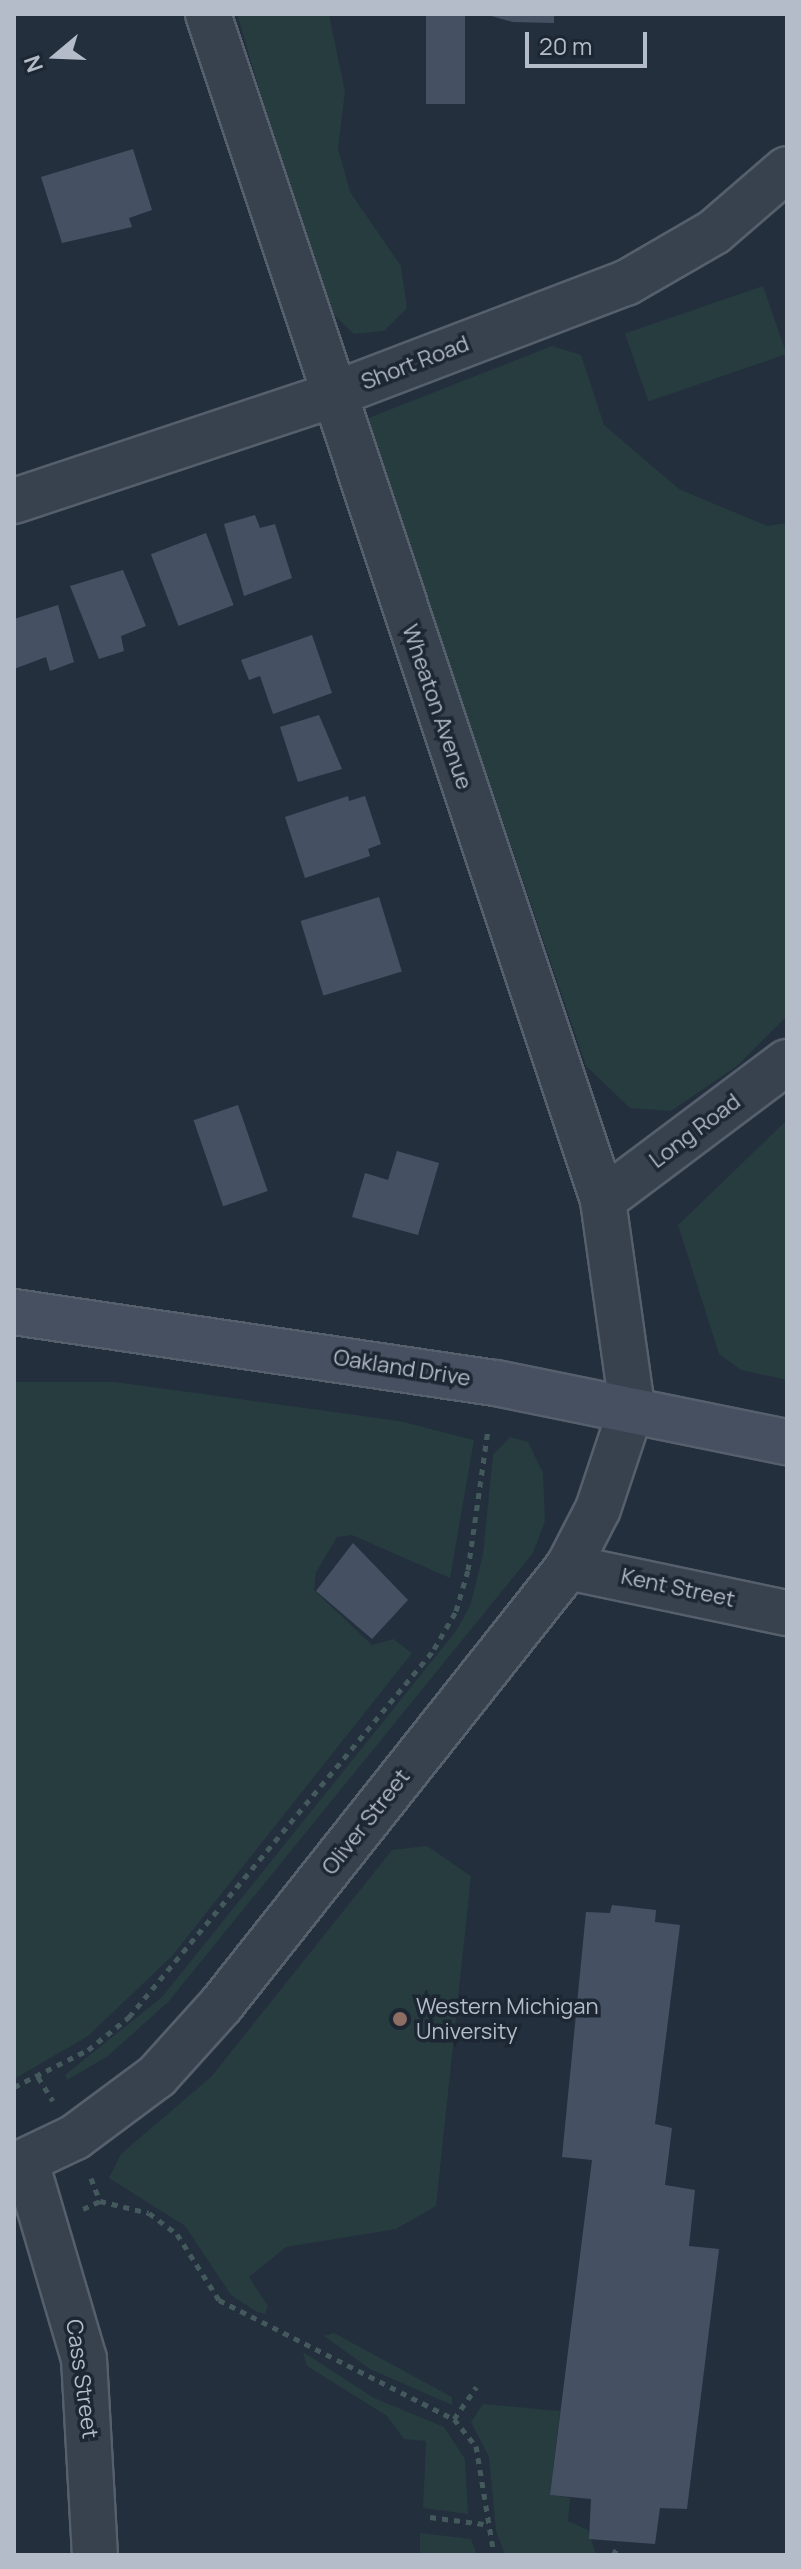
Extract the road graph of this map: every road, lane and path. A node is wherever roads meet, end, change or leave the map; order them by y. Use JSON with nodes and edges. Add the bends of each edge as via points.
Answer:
{"nodes":[{"id":1,"x":208,"y":14,"type":"edge"},
{"id":2,"x":787,"y":169,"type":"edge"},
{"id":3,"x":332,"y":395,"type":"junction"},
{"id":4,"x":14,"y":501,"type":"edge"},
{"id":5,"x":787,"y":1062,"type":"edge"},
{"id":6,"x":603,"y":1200,"type":"junction"},
{"id":7,"x":14,"y":1312,"type":"edge"},
{"id":8,"x":632,"y":1407,"type":"junction"},
{"id":9,"x":488,"y":1430,"type":"dead end"},
{"id":10,"x":787,"y":1442,"type":"edge"},
{"id":11,"x":568,"y":1567,"type":"junction"},
{"id":12,"x":787,"y":1613,"type":"edge"},
{"id":13,"x":38,"y":2077,"type":"junction"},
{"id":14,"x":14,"y":2087,"type":"edge"},
{"id":15,"x":75,"y":2137,"type":"junction"},
{"id":16,"x":20,"y":2164,"type":"edge"},
{"id":17,"x":476,"y":2387,"type":"dead end"},
{"id":18,"x":454,"y":2419,"type":"junction"},
{"id":19,"x":430,"y":2517,"type":"dead end"},
{"id":20,"x":484,"y":2524,"type":"junction"},
{"id":21,"x":616,"y":2550,"type":"edge"},
{"id":22,"x":95,"y":2555,"type":"edge"},
{"id":23,"x":494,"y":2555,"type":"edge"},
{"id":24,"x":625,"y":2555,"type":"edge"}],
"edges":[{"from":1,"to":3,"type":"street","name":"Wheaton Avenue"},
{"from":2,"to":3,"type":"street","name":"Short Road","via":[[714,232],[626,283]]},
{"from":3,"to":4,"type":"street","name":"Short Road"},
{"from":3,"to":6,"type":"street","name":"Wheaton Avenue"},
{"from":5,"to":6,"type":"street","name":"Long Road"},
{"from":6,"to":8,"type":"street","name":"Wheaton Avenue"},
{"from":7,"to":8,"type":"main road","name":"Oakland Drive"},
{"from":8,"to":10,"type":"main road","name":"Oakland Drive"},
{"from":8,"to":11,"type":"street","name":"Oliver Street","via":[[598,1509]]},
{"from":9,"to":13,"type":"path","via":[[468,1570],[456,1611],[434,1649],[129,2017],[88,2050]]},
{"from":11,"to":12,"type":"street","name":"Kent Street"},
{"from":11,"to":15,"type":"street","name":"Oliver Street","via":[[221,2005],[157,2076]]},
{"from":13,"to":14,"type":"path"},
{"from":13,"to":15,"type":"path"},
{"from":15,"to":16,"type":"street","name":"Oliver Street"},
{"from":15,"to":18,"type":"path","via":[[100,2201],[149,2213],[177,2234],[219,2300]]},
{"from":16,"to":22,"type":"street","name":"Cass Street","via":[[84,2359]]},
{"from":17,"to":18,"type":"path"},
{"from":18,"to":20,"type":"path","via":[[476,2446]]},
{"from":19,"to":20,"type":"path"},
{"from":20,"to":23,"type":"path"},
{"from":21,"to":24,"type":"path"}]}
